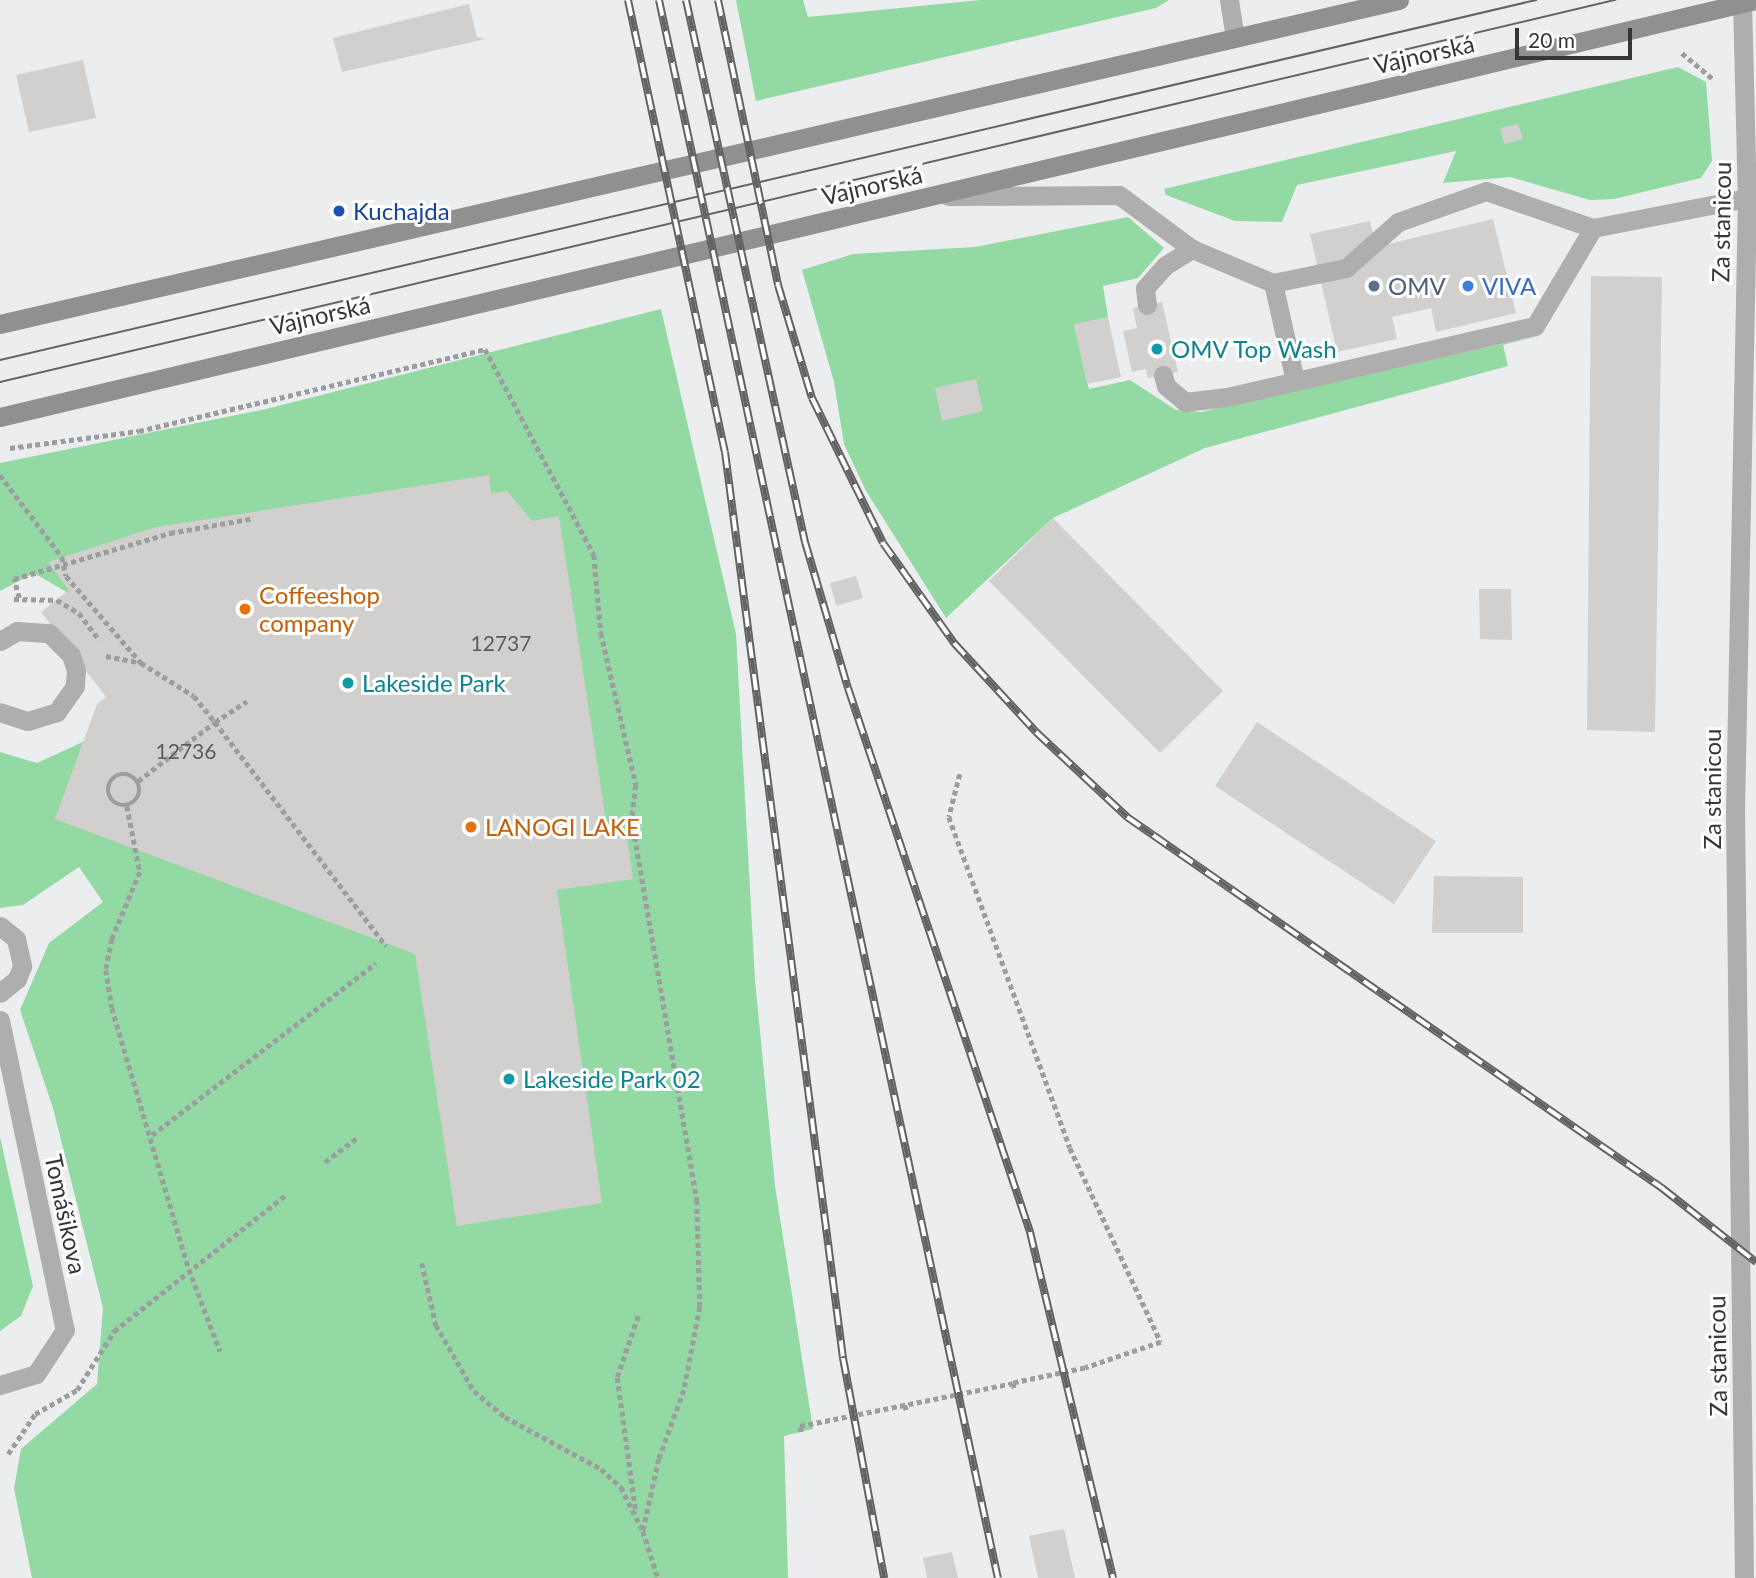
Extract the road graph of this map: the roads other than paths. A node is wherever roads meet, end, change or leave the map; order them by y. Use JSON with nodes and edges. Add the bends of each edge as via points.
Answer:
{"nodes":[{"id":1,"x":1229,"y":0,"type":"edge"},
{"id":2,"x":1399,"y":0,"type":"edge"},
{"id":3,"x":1747,"y":1,"type":"edge"},
{"id":4,"x":1235,"y":37,"type":"junction"},
{"id":5,"x":933,"y":196,"type":"junction"},
{"id":6,"x":1747,"y":198,"type":"junction"},
{"id":7,"x":1594,"y":228,"type":"junction"},
{"id":8,"x":1192,"y":249,"type":"junction"},
{"id":9,"x":1273,"y":283,"type":"junction"},
{"id":10,"x":1147,"y":305,"type":"dead end"},
{"id":11,"x":0,"y":324,"type":"edge"},
{"id":12,"x":1163,"y":375,"type":"dead end"},
{"id":13,"x":1295,"y":381,"type":"junction"},
{"id":14,"x":0,"y":417,"type":"edge"},
{"id":15,"x":0,"y":641,"type":"edge"},
{"id":16,"x":0,"y":712,"type":"edge"},
{"id":17,"x":0,"y":926,"type":"edge"},
{"id":18,"x":0,"y":993,"type":"edge"},
{"id":19,"x":0,"y":1020,"type":"edge"},
{"id":20,"x":0,"y":1385,"type":"edge"},
{"id":21,"x":1744,"y":1578,"type":"edge"}],
"edges":[{"from":1,"to":4,"type":"street"},
{"from":2,"to":4,"type":"main road"},
{"from":3,"to":5,"type":"main road","name":"Vajnorská"},
{"from":3,"to":6,"type":"street","name":"Za stanicou"},
{"from":4,"to":11,"type":"main road"},
{"from":5,"to":8,"type":"street","via":[[1119,195]]},
{"from":5,"to":14,"type":"main road","name":"Vajnorská"},
{"from":6,"to":7,"type":"street"},
{"from":6,"to":21,"type":"street","name":"Za stanicou","via":[[1735,812]]},
{"from":7,"to":9,"type":"street","via":[[1486,191],[1398,222],[1346,268]]},
{"from":7,"to":13,"type":"street","via":[[1535,326]]},
{"from":8,"to":9,"type":"street"},
{"from":8,"to":10,"type":"street","via":[[1166,265],[1145,288]]},
{"from":9,"to":13,"type":"street"},
{"from":12,"to":13,"type":"street","via":[[1166,386],[1185,402]]},
{"from":15,"to":16,"type":"street","via":[[17,631],[49,633],[71,655],[76,670],[75,686],[57,712],[27,721]]},
{"from":17,"to":18,"type":"street","via":[[16,939],[22,966],[17,979]]},
{"from":19,"to":20,"type":"street","name":"Tomášikova","via":[[65,1330],[36,1374]]}]}
